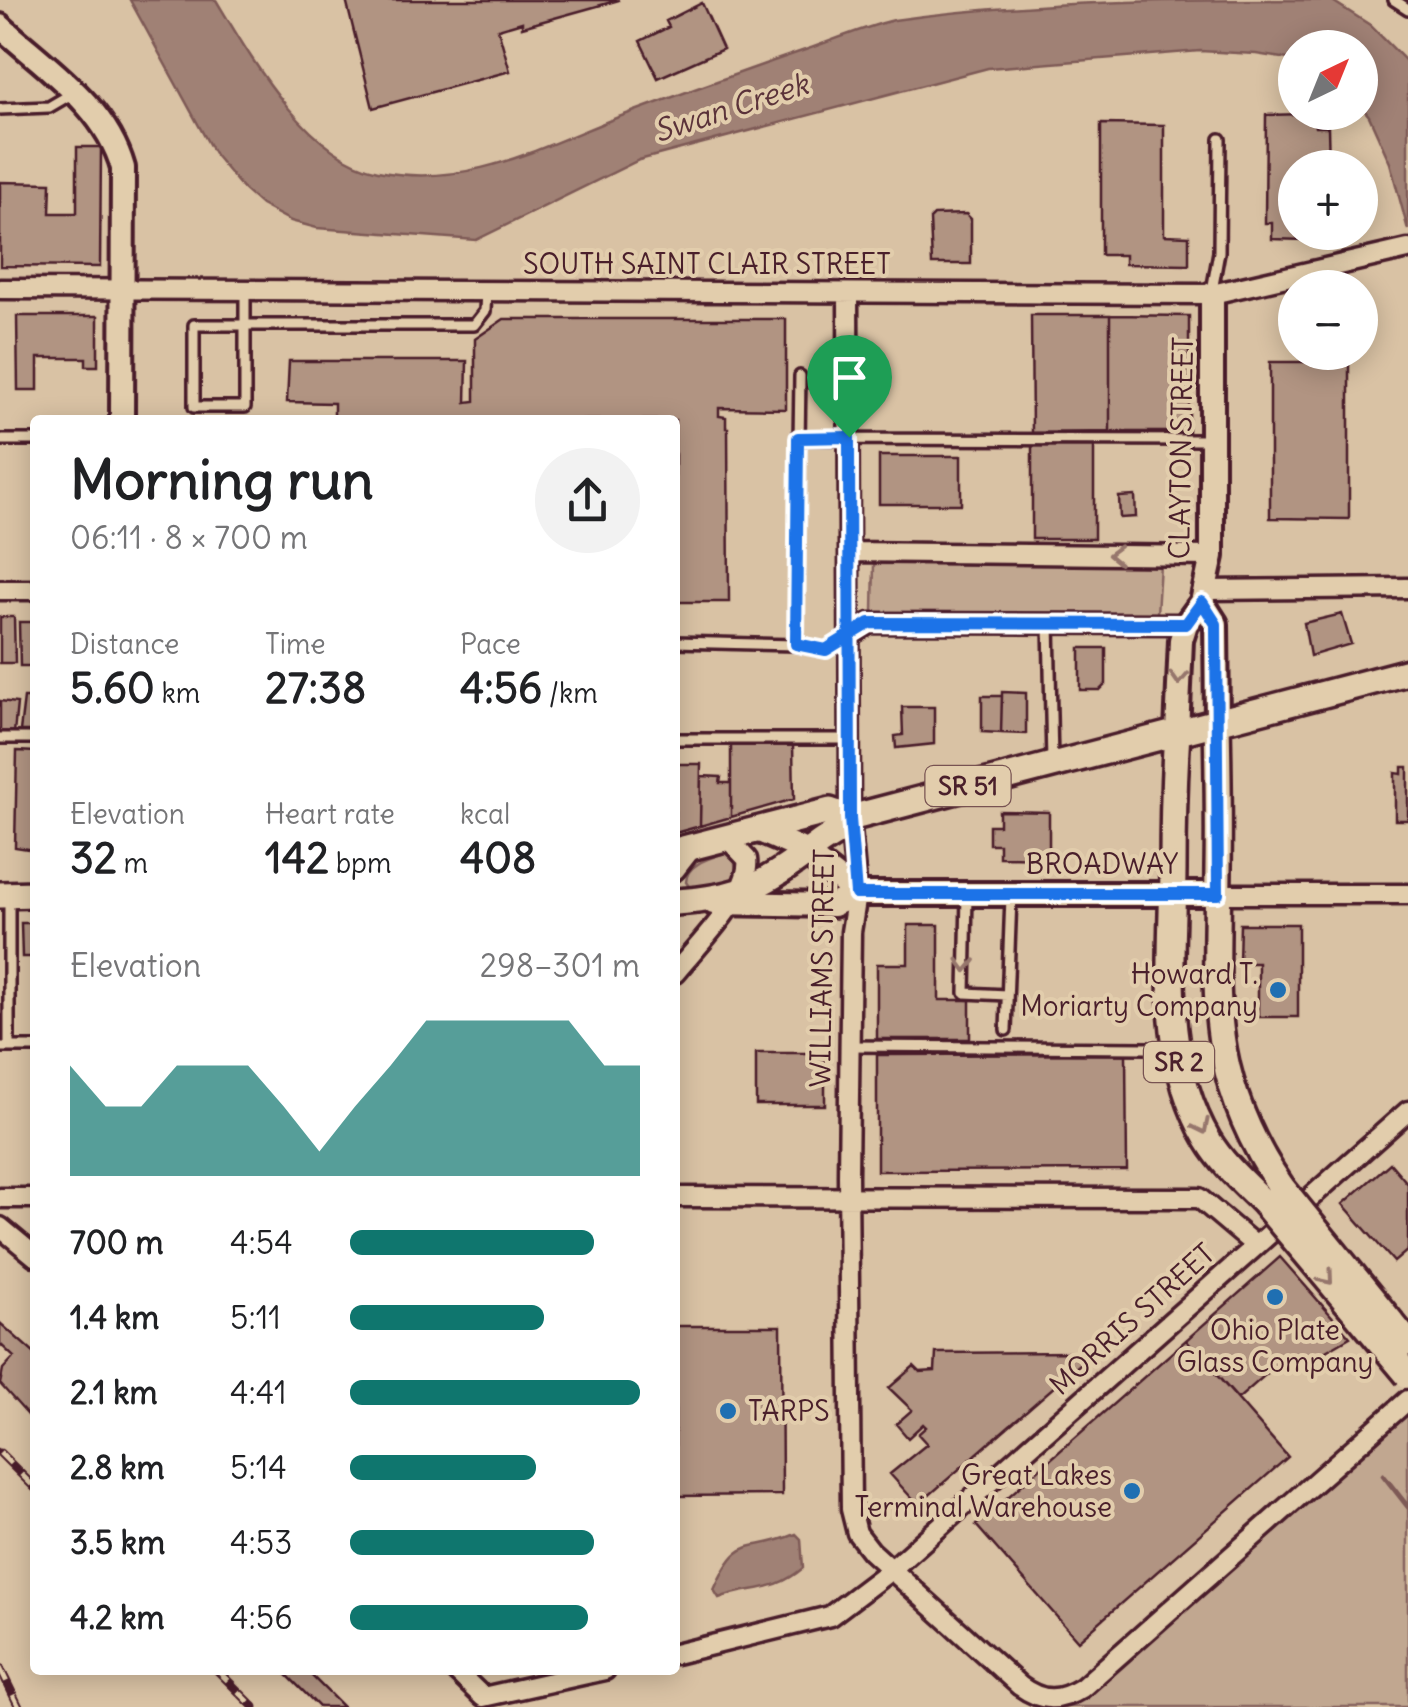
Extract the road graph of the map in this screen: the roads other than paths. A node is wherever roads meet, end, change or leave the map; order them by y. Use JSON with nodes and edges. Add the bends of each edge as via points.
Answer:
{"nodes":[{"id":1,"x":1394,"y":0,"type":"edge"},
{"id":2,"x":1408,"y":9,"type":"edge"},
{"id":3,"x":0,"y":26,"type":"edge"},
{"id":4,"x":74,"y":93,"type":"junction"},
{"id":5,"x":0,"y":108,"type":"edge"},
{"id":6,"x":1220,"y":139,"type":"dead end"},
{"id":7,"x":1408,"y":249,"type":"edge"},
{"id":8,"x":122,"y":289,"type":"junction"},
{"id":9,"x":0,"y":290,"type":"edge"},
{"id":10,"x":245,"y":290,"type":"junction"},
{"id":11,"x":486,"y":291,"type":"junction"},
{"id":12,"x":848,"y":292,"type":"junction"},
{"id":13,"x":1212,"y":294,"type":"junction"},
{"id":14,"x":244,"y":326,"type":"junction"},
{"id":15,"x":800,"y":376,"type":"dead end"},
{"id":16,"x":122,"y":415,"type":"edge"},
{"id":17,"x":849,"y":437,"type":"junction"},
{"id":18,"x":798,"y":438,"type":"junction"},
{"id":19,"x":0,"y":440,"type":"edge"},
{"id":20,"x":30,"y":440,"type":"edge"},
{"id":21,"x":1212,"y":440,"type":"junction"},
{"id":22,"x":849,"y":552,"type":"junction"},
{"id":23,"x":1212,"y":556,"type":"junction"},
{"id":24,"x":1408,"y":588,"type":"edge"},
{"id":25,"x":0,"y":590,"type":"edge"},
{"id":26,"x":30,"y":590,"type":"edge"},
{"id":27,"x":1204,"y":596,"type":"junction"},
{"id":28,"x":1049,"y":623,"type":"junction"},
{"id":29,"x":1186,"y":624,"type":"junction"},
{"id":30,"x":850,"y":635,"type":"junction"},
{"id":31,"x":680,"y":642,"type":"edge"},
{"id":32,"x":796,"y":644,"type":"junction"},
{"id":33,"x":1408,"y":672,"type":"edge"},
{"id":34,"x":1217,"y":722,"type":"junction"},
{"id":35,"x":1177,"y":732,"type":"junction"},
{"id":36,"x":0,"y":738,"type":"edge"},
{"id":37,"x":30,"y":738,"type":"edge"},
{"id":38,"x":680,"y":738,"type":"edge"},
{"id":39,"x":850,"y":739,"type":"junction"},
{"id":40,"x":1052,"y":765,"type":"junction"},
{"id":41,"x":850,"y":818,"type":"junction"},
{"id":42,"x":756,"y":830,"type":"junction"},
{"id":43,"x":727,"y":838,"type":"junction"},
{"id":44,"x":684,"y":849,"type":"edge"},
{"id":45,"x":807,"y":854,"type":"junction"},
{"id":46,"x":856,"y":894,"type":"junction"},
{"id":47,"x":968,"y":894,"type":"junction"},
{"id":48,"x":1012,"y":894,"type":"junction"},
{"id":49,"x":1171,"y":894,"type":"junction"},
{"id":50,"x":1218,"y":894,"type":"junction"},
{"id":51,"x":1408,"y":894,"type":"edge"},
{"id":52,"x":15,"y":895,"type":"edge"},
{"id":53,"x":734,"y":899,"type":"junction"},
{"id":54,"x":680,"y":902,"type":"edge"},
{"id":55,"x":680,"y":968,"type":"edge"},
{"id":56,"x":1007,"y":995,"type":"junction"},
{"id":57,"x":1006,"y":1030,"type":"dead end"},
{"id":58,"x":849,"y":1046,"type":"junction"},
{"id":59,"x":5,"y":1047,"type":"edge"},
{"id":60,"x":1148,"y":1048,"type":"dead end"},
{"id":61,"x":1408,"y":1111,"type":"edge"},
{"id":62,"x":1273,"y":1196,"type":"junction"},
{"id":63,"x":680,"y":1197,"type":"edge"},
{"id":64,"x":0,"y":1198,"type":"edge"},
{"id":65,"x":30,"y":1198,"type":"edge"},
{"id":66,"x":848,"y":1198,"type":"junction"},
{"id":67,"x":0,"y":1227,"type":"edge"},
{"id":68,"x":1256,"y":1246,"type":"junction"},
{"id":69,"x":30,"y":1252,"type":"edge"},
{"id":70,"x":1408,"y":1342,"type":"edge"},
{"id":71,"x":1408,"y":1375,"type":"edge"},
{"id":72,"x":1408,"y":1400,"type":"edge"},
{"id":73,"x":892,"y":1569,"type":"junction"},
{"id":74,"x":680,"y":1653,"type":"edge"},
{"id":75,"x":460,"y":1675,"type":"edge"},
{"id":76,"x":583,"y":1675,"type":"edge"}],
"edges":[{"from":1,"to":2,"type":"lane"},
{"from":3,"to":4,"type":"street"},
{"from":4,"to":5,"type":"lane","via":[[48,108]]},
{"from":4,"to":8,"type":"street","via":[[110,131],[123,168]]},
{"from":6,"to":13,"type":"lane"},
{"from":7,"to":13,"type":"street","name":"SOUTH SAINT CLAIR STREET"},
{"from":8,"to":9,"type":"street","name":"SOUTH SAINT CLAIR STREET"},
{"from":8,"to":10,"type":"street","name":"SOUTH SAINT CLAIR STREET"},
{"from":8,"to":16,"type":"street"},
{"from":10,"to":11,"type":"street","name":"SOUTH SAINT CLAIR STREET"},
{"from":10,"to":14,"type":"lane"},
{"from":11,"to":12,"type":"street","name":"SOUTH SAINT CLAIR STREET"},
{"from":11,"to":14,"type":"lane","via":[[485,310],[474,325]]},
{"from":12,"to":13,"type":"street","name":"SOUTH SAINT CLAIR STREET"},
{"from":12,"to":17,"type":"street","name":"WILLIAMS STREET"},
{"from":13,"to":21,"type":"street","name":"CLAYTON STREET"},
{"from":14,"to":14,"type":"lane","via":[[244,407],[194,407],[194,325]]},
{"from":15,"to":18,"type":"lane"},
{"from":17,"to":18,"type":"lane"},
{"from":17,"to":21,"type":"lane"},
{"from":17,"to":22,"type":"street","name":"WILLIAMS STREET"},
{"from":18,"to":32,"type":"lane"},
{"from":19,"to":20,"type":"lane"},
{"from":21,"to":23,"type":"street","name":"CLAYTON STREET"},
{"from":23,"to":22,"type":"street","one_way":true},
{"from":22,"to":30,"type":"street","name":"WILLIAMS STREET"},
{"from":23,"to":27,"type":"street","name":"CLAYTON STREET"},
{"from":24,"to":27,"type":"street"},
{"from":25,"to":26,"type":"street"},
{"from":27,"to":29,"type":"street","name":"CLAYTON STREET"},
{"from":27,"to":34,"type":"street","name":"CLAYTON STREET","via":[[1216,624]]},
{"from":28,"to":29,"type":"street"},
{"from":28,"to":30,"type":"street","via":[[870,623]]},
{"from":28,"to":40,"type":"lane"},
{"from":29,"to":35,"type":"street","name":"CLAYTON STREET","one_way":true},
{"from":30,"to":32,"type":"lane","via":[[826,650]]},
{"from":30,"to":39,"type":"street","name":"WILLIAMS STREET"},
{"from":31,"to":32,"type":"lane"},
{"from":33,"to":34,"type":"main road"},
{"from":34,"to":35,"type":"main road"},
{"from":34,"to":50,"type":"main road","name":"CLAYTON STREET","number":"SR 2"},
{"from":35,"to":40,"type":"main road","number":"SR 51"},
{"from":35,"to":49,"type":"main road","name":"CLAYTON STREET","number":"SR 2"},
{"from":36,"to":37,"type":"lane"},
{"from":38,"to":39,"type":"lane"},
{"from":39,"to":41,"type":"street","name":"WILLIAMS STREET"},
{"from":40,"to":41,"type":"main road","number":"SR 51"},
{"from":41,"to":42,"type":"main road","via":[[830,811]]},
{"from":41,"to":45,"type":"main road"},
{"from":41,"to":46,"type":"street","name":"WILLIAMS STREET"},
{"from":42,"to":43,"type":"main road"},
{"from":42,"to":45,"type":"street"},
{"from":43,"to":44,"type":"main road"},
{"from":43,"to":53,"type":"street","via":[[747,859],[747,877]]},
{"from":45,"to":46,"type":"street"},
{"from":45,"to":53,"type":"main road"},
{"from":46,"to":47,"type":"street","name":"BROADWAY"},
{"from":46,"to":53,"type":"street","name":"BROADWAY","via":[[833,905]]},
{"from":46,"to":58,"type":"street","name":"WILLIAMS STREET"},
{"from":47,"to":48,"type":"street","name":"BROADWAY"},
{"from":47,"to":56,"type":"lane","one_way":true,"via":[[965,993]]},
{"from":48,"to":49,"type":"street","name":"BROADWAY"},
{"from":48,"to":56,"type":"lane"},
{"from":49,"to":50,"type":"street","name":"BROADWAY"},
{"from":49,"to":62,"type":"main road","name":"CLAYTON STREET","number":"SR 2","one_way":true,"via":[[1172,1016],[1186,1090],[1222,1160]]},
{"from":50,"to":51,"type":"street","name":"BROADWAY"},
{"from":50,"to":62,"type":"main road","name":"CLAYTON STREET","number":"SR 2","via":[[1215,988],[1227,1068]]},
{"from":52,"to":59,"type":"lane"},
{"from":53,"to":54,"type":"main road"},
{"from":53,"to":55,"type":"street"},
{"from":56,"to":57,"type":"lane"},
{"from":58,"to":60,"type":"lane"},
{"from":58,"to":66,"type":"street","name":"WILLIAMS STREET"},
{"from":61,"to":68,"type":"street","name":"MORRIS STREET"},
{"from":62,"to":70,"type":"main road","number":"SR 2","bridge":true},
{"from":62,"to":71,"type":"main road","number":"SR 2","one_way":true,"bridge":true},
{"from":63,"to":66,"type":"street"},
{"from":64,"to":65,"type":"street"},
{"from":66,"to":68,"type":"street","via":[[1199,1198]]},
{"from":66,"to":73,"type":"street","name":"WILLIAMS STREET","via":[[850,1508],[857,1533]]},
{"from":67,"to":69,"type":"street"},
{"from":68,"to":73,"type":"street","name":"MORRIS STREET"},
{"from":72,"to":73,"type":"street","name":"WILLIAMS STREET","via":[[1069,1696],[1032,1695]]},
{"from":73,"to":74,"type":"street","name":"MORRIS STREET","via":[[830,1616]]},
{"from":75,"to":76,"type":"street","via":[[483,1698]]}]}
